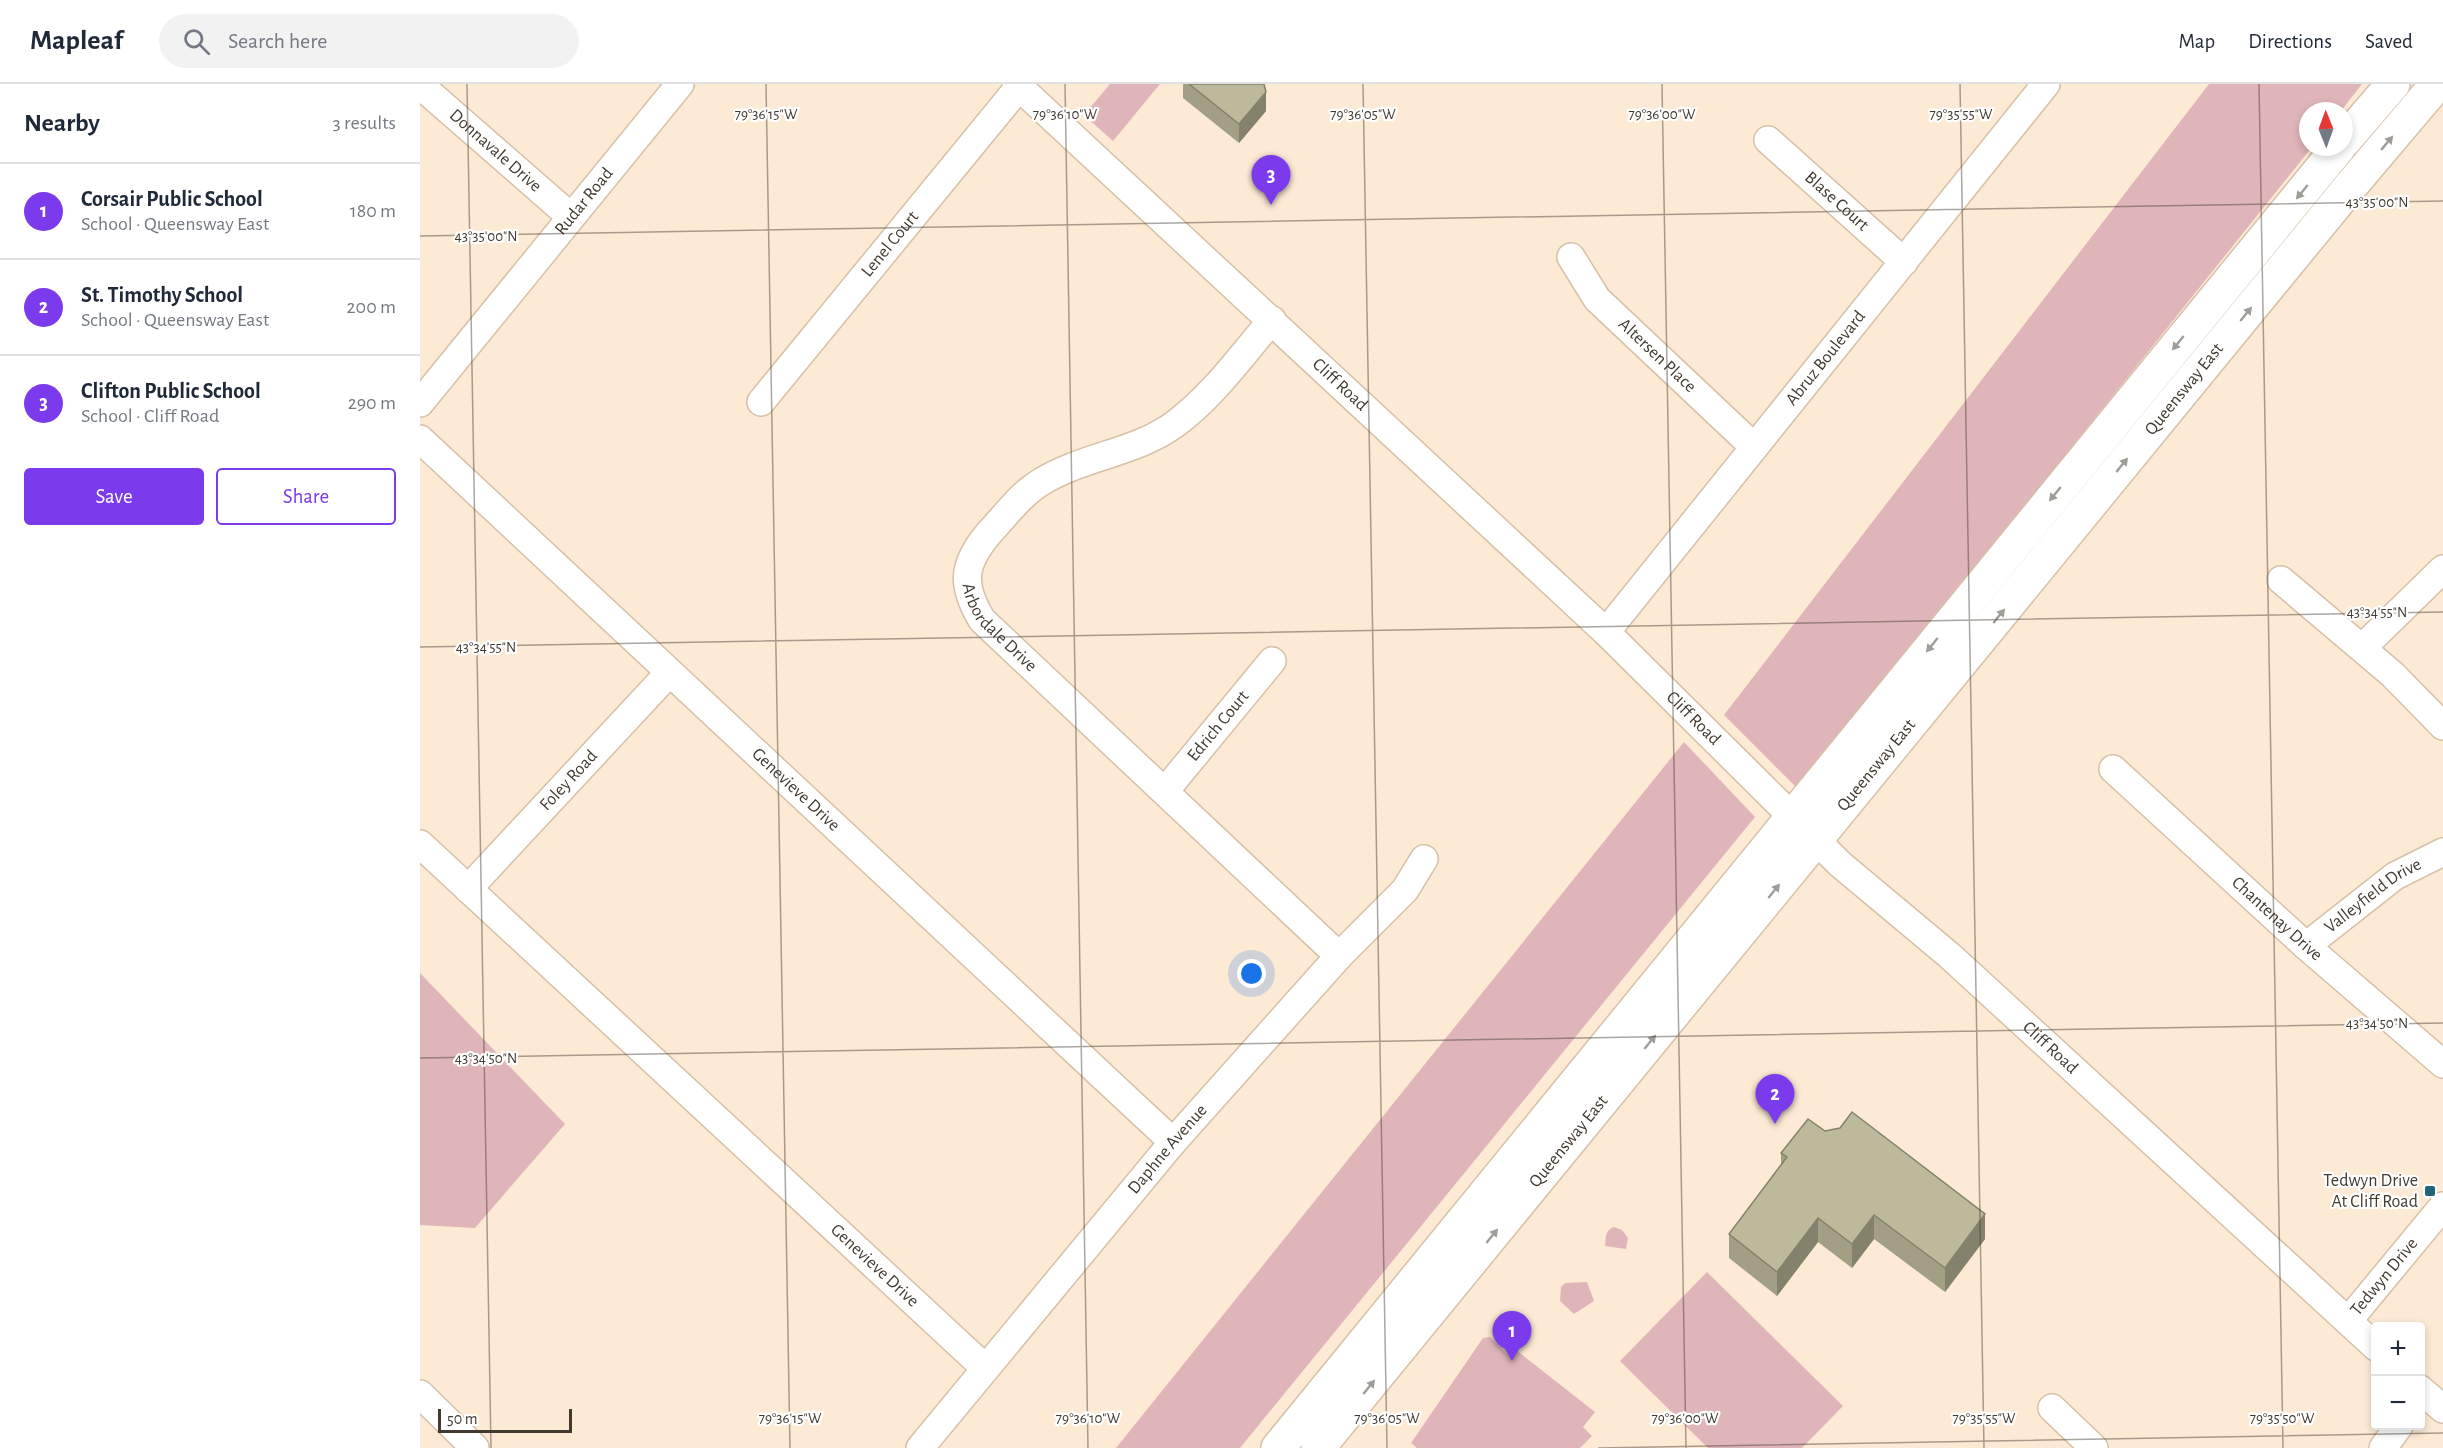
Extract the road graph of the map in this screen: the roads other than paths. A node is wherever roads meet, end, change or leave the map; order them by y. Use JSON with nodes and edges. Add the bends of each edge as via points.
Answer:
{"nodes":[{"id":1,"x":680,"y":84,"type":"edge"},
{"id":2,"x":2046,"y":84,"type":"edge"},
{"id":3,"x":2393,"y":84,"type":"edge"},
{"id":4,"x":2437,"y":84,"type":"edge"},
{"id":5,"x":420,"y":85,"type":"edge"},
{"id":6,"x":1017,"y":85,"type":"edge"},
{"id":7,"x":2353,"y":131,"type":"edge"},
{"id":8,"x":1768,"y":140,"type":"dead end"},
{"id":9,"x":2332,"y":156,"type":"edge"},
{"id":10,"x":571,"y":217,"type":"junction"},
{"id":11,"x":1571,"y":257,"type":"dead end"},
{"id":12,"x":1904,"y":262,"type":"junction"},
{"id":13,"x":1272,"y":320,"type":"junction"},
{"id":14,"x":761,"y":402,"type":"dead end"},
{"id":15,"x":420,"y":403,"type":"edge"},
{"id":16,"x":420,"y":439,"type":"edge"},
{"id":17,"x":1754,"y":447,"type":"junction"},
{"id":18,"x":2443,"y":569,"type":"edge"},
{"id":19,"x":2281,"y":580,"type":"dead end"},
{"id":20,"x":1606,"y":632,"type":"junction"},
{"id":21,"x":2362,"y":648,"type":"junction"},
{"id":22,"x":1272,"y":661,"type":"dead end"},
{"id":23,"x":669,"y":673,"type":"junction"},
{"id":24,"x":2443,"y":726,"type":"edge"},
{"id":25,"x":2113,"y":769,"type":"dead end"},
{"id":26,"x":1165,"y":791,"type":"junction"},
{"id":27,"x":1791,"y":816,"type":"junction"},
{"id":28,"x":1815,"y":840,"type":"junction"},
{"id":29,"x":420,"y":844,"type":"edge"},
{"id":30,"x":2443,"y":852,"type":"edge"},
{"id":31,"x":1424,"y":859,"type":"dead end"},
{"id":32,"x":468,"y":889,"type":"junction"},
{"id":33,"x":2306,"y":946,"type":"junction"},
{"id":34,"x":1339,"y":956,"type":"junction"},
{"id":35,"x":2443,"y":1064,"type":"edge"},
{"id":36,"x":1173,"y":1142,"type":"junction"},
{"id":37,"x":2443,"y":1206,"type":"edge"},
{"id":38,"x":2348,"y":1321,"type":"junction"},
{"id":39,"x":2371,"y":1342,"type":"edge"},
{"id":40,"x":985,"y":1368,"type":"junction"},
{"id":41,"x":424,"y":1406,"type":"edge"},
{"id":42,"x":2052,"y":1408,"type":"dead end"},
{"id":43,"x":2395,"y":1430,"type":"edge"},
{"id":44,"x":475,"y":1448,"type":"edge"},
{"id":45,"x":920,"y":1448,"type":"edge"},
{"id":46,"x":1278,"y":1448,"type":"edge"},
{"id":47,"x":1318,"y":1448,"type":"edge"},
{"id":48,"x":2094,"y":1448,"type":"edge"},
{"id":49,"x":2383,"y":1448,"type":"edge"}],
"edges":[{"from":1,"to":10,"type":"street","name":"Rudar Road"},
{"from":2,"to":12,"type":"street","name":"Abruz Boulevard"},
{"from":3,"to":7,"type":"main road"},
{"from":28,"to":4,"type":"main road","name":"Queensway East","one_way":true},
{"from":5,"to":10,"type":"street","name":"Donnavale Drive"},
{"from":6,"to":13,"type":"street","name":"Cliff Road"},
{"from":6,"to":14,"type":"street","name":"Lenel Court"},
{"from":8,"to":12,"type":"street","name":"Blase Court"},
{"from":9,"to":27,"type":"main road","name":"Queensway East","one_way":true},
{"from":10,"to":15,"type":"street","name":"Rudar Road"},
{"from":11,"to":17,"type":"street","name":"Altersen Place","via":[[1597,298]]},
{"from":12,"to":17,"type":"street","name":"Abruz Boulevard"},
{"from":13,"to":20,"type":"street","name":"Cliff Road"},
{"from":13,"to":26,"type":"street","name":"Arbordale Drive","via":[[1195,408],[1174,425],[1145,442],[1042,481],[1022,496],[983,541],[969,566],[966,585],[982,620]]},
{"from":16,"to":23,"type":"street","name":"Genevieve Drive"},
{"from":17,"to":20,"type":"street","name":"Abruz Boulevard"},
{"from":18,"to":21,"type":"street"},
{"from":19,"to":21,"type":"street"},
{"from":20,"to":27,"type":"street","name":"Cliff Road"},
{"from":21,"to":24,"type":"street"},
{"from":22,"to":26,"type":"street","name":"Edrich Court"},
{"from":23,"to":32,"type":"street","name":"Foley Road"},
{"from":23,"to":36,"type":"street","name":"Genevieve Drive"},
{"from":25,"to":33,"type":"street","name":"Chantenay Drive"},
{"from":26,"to":34,"type":"street","name":"Arbordale Drive"},
{"from":27,"to":28,"type":"street","name":"Cliff Road"},
{"from":27,"to":46,"type":"main road","name":"Queensway East"},
{"from":28,"to":38,"type":"street","name":"Cliff Road","via":[[1950,956]]},
{"from":47,"to":28,"type":"main road","name":"Queensway East","one_way":true},
{"from":29,"to":32,"type":"street","name":"Genevieve Drive"},
{"from":30,"to":33,"type":"street","name":"Valleyfield Drive","via":[[2395,876]]},
{"from":31,"to":34,"type":"street","name":"Daphne Avenue","via":[[1405,890]]},
{"from":32,"to":40,"type":"street","name":"Genevieve Drive"},
{"from":33,"to":35,"type":"street","name":"Chantenay Drive"},
{"from":34,"to":36,"type":"street","name":"Daphne Avenue"},
{"from":36,"to":40,"type":"street","name":"Daphne Avenue"},
{"from":37,"to":38,"type":"street","name":"Tedwyn Drive"},
{"from":38,"to":39,"type":"street","name":"Cliff Road"},
{"from":40,"to":45,"type":"street","name":"Daphne Avenue"},
{"from":41,"to":44,"type":"street"},
{"from":42,"to":48,"type":"street"},
{"from":43,"to":49,"type":"street"}]}
